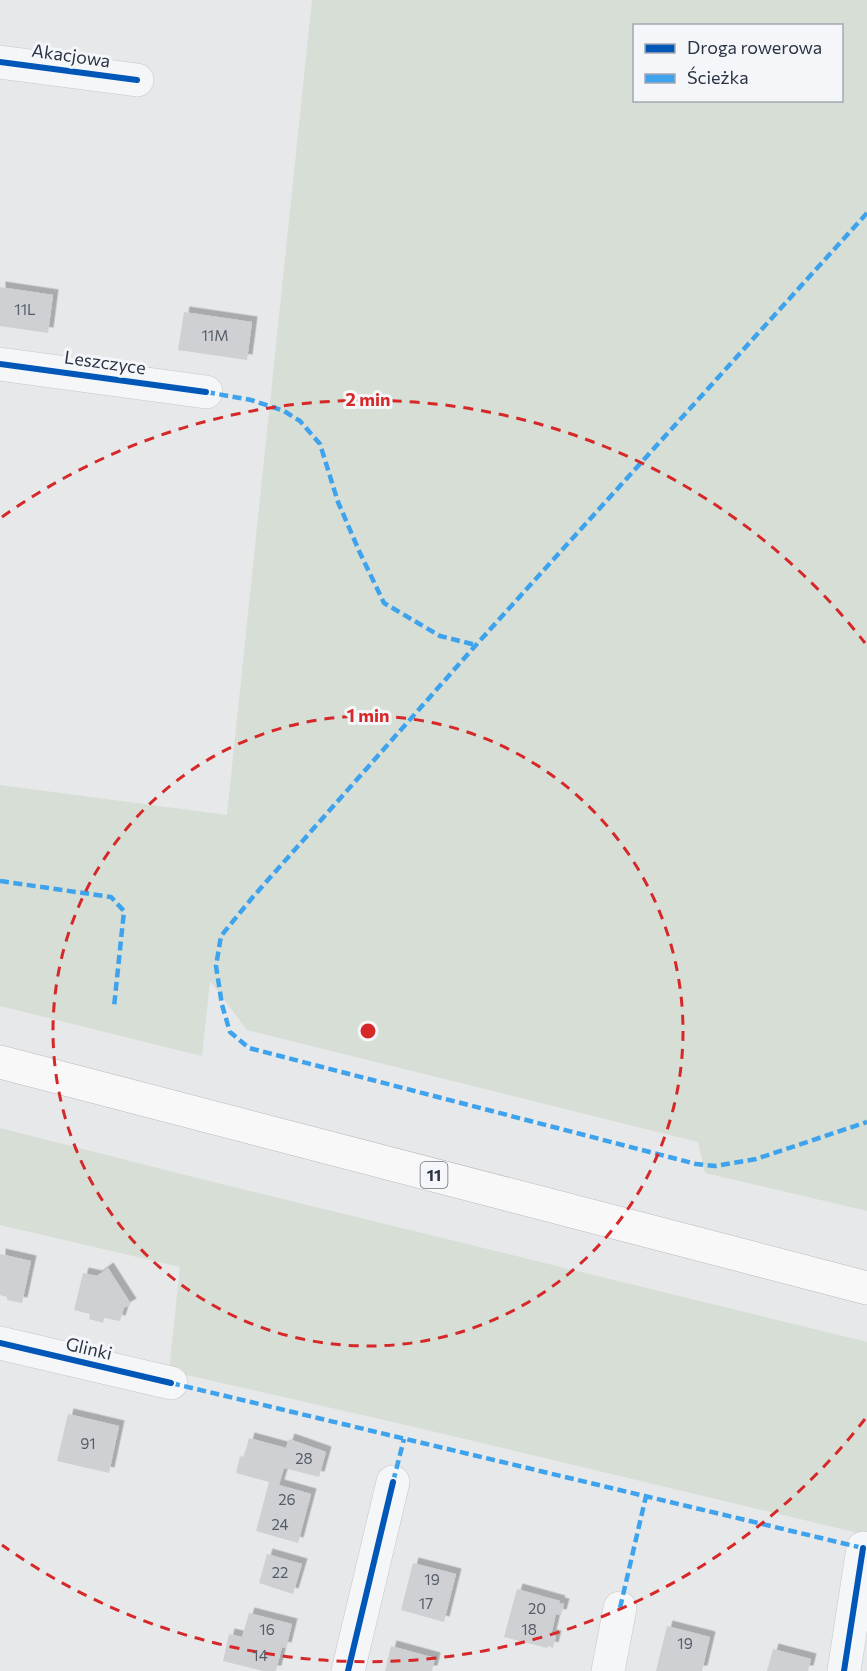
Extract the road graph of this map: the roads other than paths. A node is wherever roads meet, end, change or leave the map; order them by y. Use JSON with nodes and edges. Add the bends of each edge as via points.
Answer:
{"nodes":[{"id":1,"x":0,"y":62,"type":"edge"},
{"id":2,"x":137,"y":80,"type":"dead end"},
{"id":3,"x":0,"y":364,"type":"edge"},
{"id":4,"x":206,"y":392,"type":"dead end"},
{"id":5,"x":0,"y":1062,"type":"edge"},
{"id":6,"x":867,"y":1288,"type":"edge"},
{"id":7,"x":0,"y":1343,"type":"edge"},
{"id":8,"x":171,"y":1383,"type":"dead end"},
{"id":9,"x":393,"y":1482,"type":"dead end"},
{"id":10,"x":863,"y":1548,"type":"dead end"},
{"id":11,"x":620,"y":1608,"type":"dead end"},
{"id":12,"x":348,"y":1671,"type":"edge"},
{"id":13,"x":608,"y":1671,"type":"edge"},
{"id":14,"x":844,"y":1671,"type":"edge"}],
"edges":[{"from":1,"to":2,"type":"street","name":"Akacjowa"},
{"from":3,"to":4,"type":"street","name":"Leszczyce"},
{"from":5,"to":6,"type":"highway","number":"11"},
{"from":7,"to":8,"type":"street","name":"Glinki"},
{"from":9,"to":12,"type":"street"},
{"from":10,"to":14,"type":"street"},
{"from":11,"to":13,"type":"street"}]}
